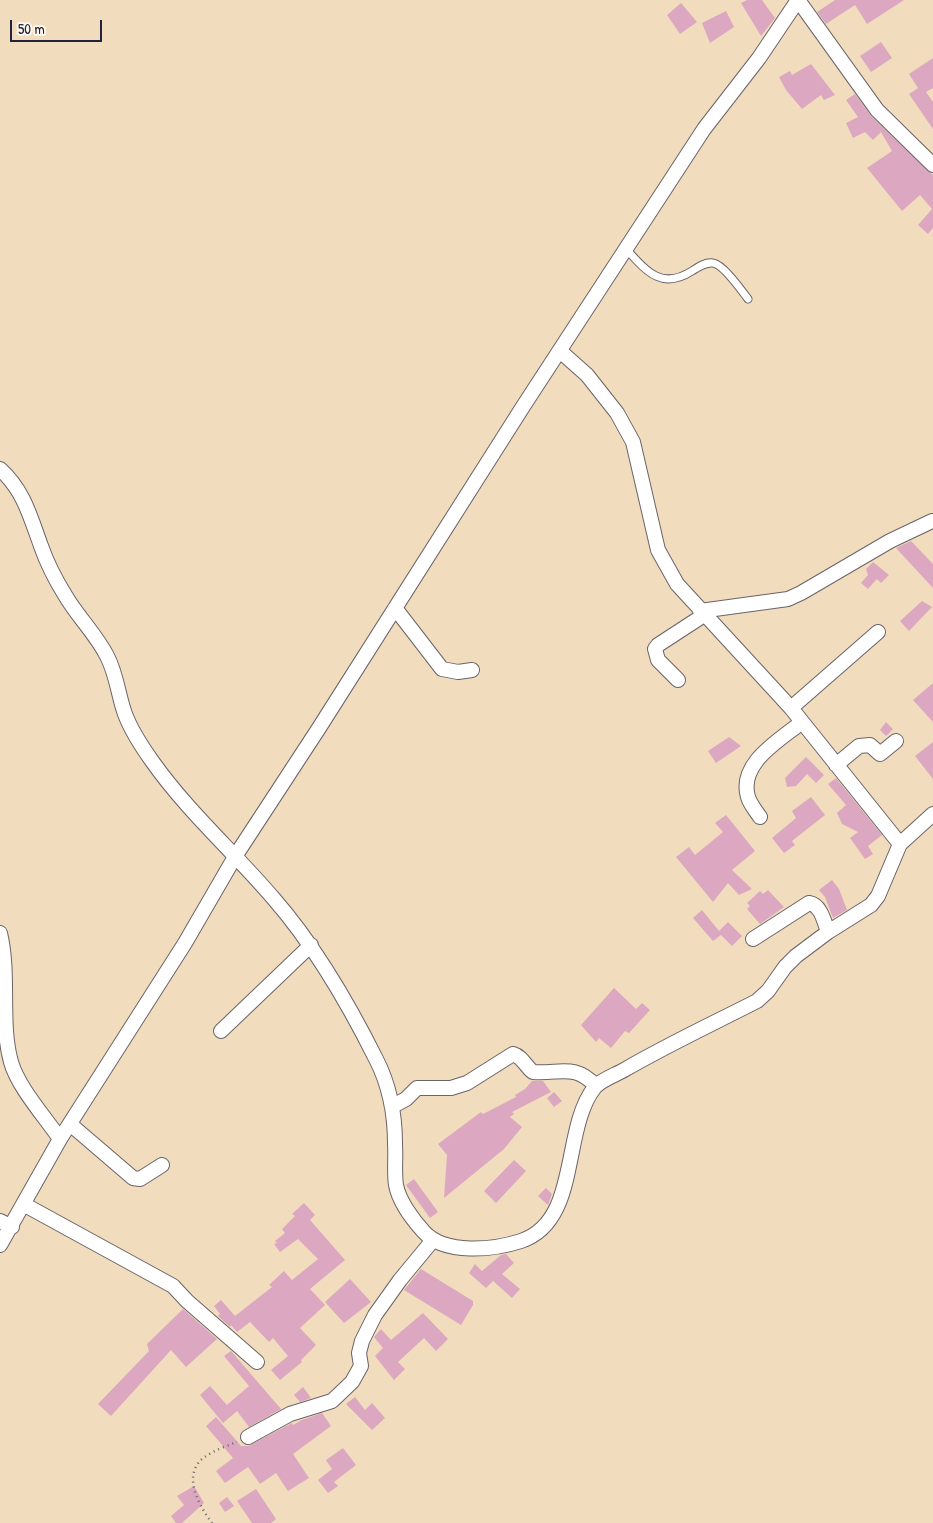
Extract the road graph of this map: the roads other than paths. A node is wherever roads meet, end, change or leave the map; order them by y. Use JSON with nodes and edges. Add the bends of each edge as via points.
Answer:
{"nodes":[{"id":1,"x":798,"y":0,"type":"edge"},
{"id":2,"x":933,"y":164,"type":"edge"},
{"id":3,"x":627,"y":250,"type":"junction"},
{"id":4,"x":748,"y":299,"type":"dead end"},
{"id":5,"x":560,"y":351,"type":"junction"},
{"id":6,"x":0,"y":469,"type":"edge"},
{"id":7,"x":932,"y":520,"type":"edge"},
{"id":8,"x":395,"y":608,"type":"junction"},
{"id":9,"x":702,"y":613,"type":"junction"},
{"id":10,"x":878,"y":632,"type":"dead end"},
{"id":11,"x":472,"y":670,"type":"dead end"},
{"id":12,"x":678,"y":680,"type":"dead end"},
{"id":13,"x":791,"y":708,"type":"junction"},
{"id":14,"x":802,"y":722,"type":"junction"},
{"id":15,"x":896,"y":741,"type":"dead end"},
{"id":16,"x":836,"y":764,"type":"junction"},
{"id":17,"x":933,"y":814,"type":"edge"},
{"id":18,"x":760,"y":817,"type":"dead end"},
{"id":19,"x":900,"y":844,"type":"junction"},
{"id":20,"x":236,"y":855,"type":"junction"},
{"id":21,"x":828,"y":932,"type":"junction"},
{"id":22,"x":0,"y":933,"type":"edge"},
{"id":23,"x":753,"y":939,"type":"dead end"},
{"id":24,"x":311,"y":945,"type":"junction"},
{"id":25,"x":221,"y":1031,"type":"dead end"},
{"id":26,"x":596,"y":1086,"type":"junction"},
{"id":27,"x":393,"y":1106,"type":"junction"},
{"id":28,"x":70,"y":1124,"type":"junction"},
{"id":29,"x":60,"y":1139,"type":"junction"},
{"id":30,"x":162,"y":1164,"type":"dead end"},
{"id":31,"x":25,"y":1205,"type":"junction"},
{"id":32,"x":6,"y":1224,"type":"edge"},
{"id":33,"x":433,"y":1240,"type":"junction"},
{"id":34,"x":0,"y":1246,"type":"edge"},
{"id":35,"x":257,"y":1362,"type":"dead end"},
{"id":36,"x":248,"y":1437,"type":"road end"}],
"edges":[{"from":1,"to":2,"type":"street","via":[[877,110]]},
{"from":1,"to":3,"type":"street","via":[[759,58],[704,129]]},
{"from":3,"to":4,"type":"lane","via":[[654,277],[668,280],[714,263]]},
{"from":3,"to":5,"type":"street"},
{"from":5,"to":8,"type":"street"},
{"from":5,"to":9,"type":"street","via":[[587,375],[617,413],[629,435],[658,550],[677,584]]},
{"from":6,"to":20,"type":"street","via":[[24,497],[46,558],[66,597],[107,656],[119,686],[126,718],[135,734],[195,816]]},
{"from":7,"to":9,"type":"street","via":[[890,541],[802,594]]},
{"from":8,"to":11,"type":"street","via":[[442,669]]},
{"from":8,"to":20,"type":"street"},
{"from":9,"to":12,"type":"street","via":[[655,650],[658,660]]},
{"from":9,"to":13,"type":"street"},
{"from":10,"to":13,"type":"street"},
{"from":13,"to":14,"type":"street"},
{"from":14,"to":16,"type":"street"},
{"from":14,"to":18,"type":"street","via":[[752,764],[746,780],[748,798]]},
{"from":15,"to":16,"type":"street","via":[[880,754],[870,745],[859,746]]},
{"from":16,"to":19,"type":"street"},
{"from":17,"to":19,"type":"street"},
{"from":19,"to":21,"type":"street","via":[[871,905]]},
{"from":20,"to":24,"type":"street"},
{"from":20,"to":28,"type":"street","via":[[185,943]]},
{"from":21,"to":23,"type":"street","via":[[819,909],[809,903]]},
{"from":21,"to":26,"type":"street","via":[[796,956],[757,1001],[667,1045]]},
{"from":22,"to":29,"type":"street","via":[[5,956],[11,1063]]},
{"from":24,"to":25,"type":"street"},
{"from":24,"to":27,"type":"street","via":[[375,1056]]},
{"from":26,"to":27,"type":"street","via":[[586,1076],[572,1070],[533,1072],[513,1054],[467,1083],[451,1088],[417,1088]]},
{"from":26,"to":33,"type":"street","via":[[581,1117],[557,1205],[540,1230],[519,1241],[478,1248],[441,1244]]},
{"from":27,"to":33,"type":"street","via":[[396,1185],[415,1221]]},
{"from":28,"to":29,"type":"street"},
{"from":28,"to":30,"type":"street","via":[[133,1178],[140,1179]]},
{"from":29,"to":31,"type":"street"},
{"from":31,"to":32,"type":"street"},
{"from":31,"to":35,"type":"street","via":[[173,1286]]},
{"from":32,"to":34,"type":"street"},
{"from":33,"to":36,"type":"street","via":[[375,1315],[362,1340],[361,1366],[352,1382],[332,1401],[290,1414]]}]}
